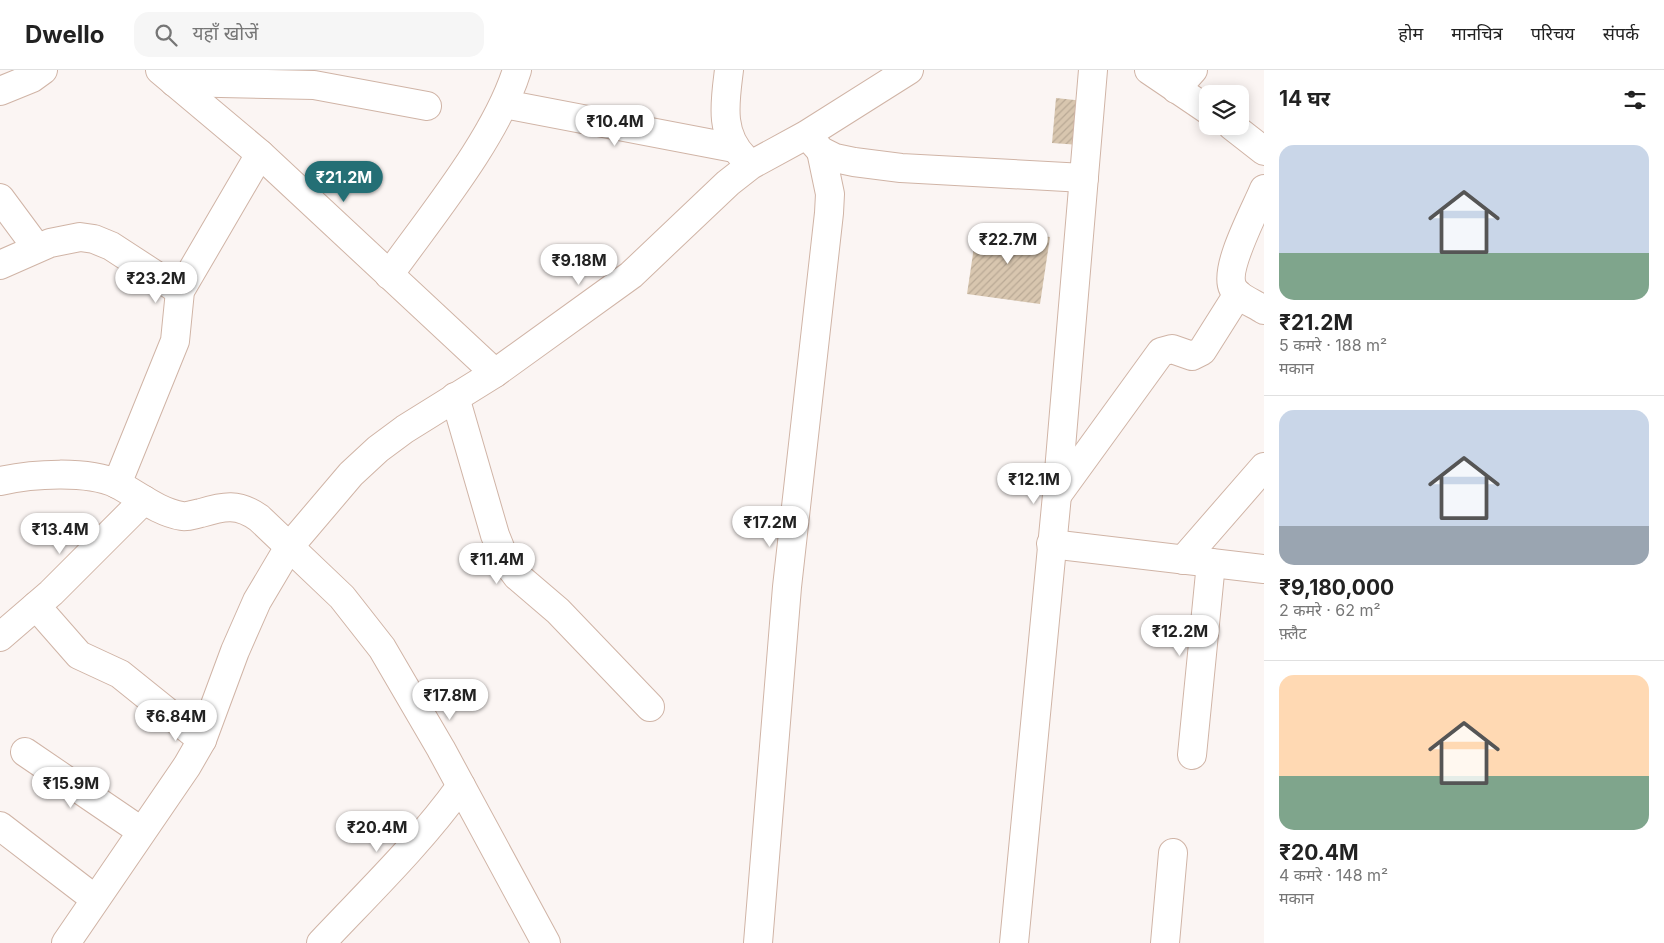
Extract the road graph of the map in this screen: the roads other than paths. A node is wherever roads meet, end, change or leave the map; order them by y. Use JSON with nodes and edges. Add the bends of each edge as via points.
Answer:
{"nodes":[{"id":1,"x":43,"y":70,"type":"edge"},
{"id":2,"x":516,"y":70,"type":"edge"},
{"id":3,"x":728,"y":70,"type":"edge"},
{"id":4,"x":908,"y":70,"type":"edge"},
{"id":5,"x":1093,"y":70,"type":"edge"},
{"id":6,"x":1150,"y":70,"type":"edge"},
{"id":7,"x":167,"y":76,"type":"edge"},
{"id":8,"x":1185,"y":80,"type":"edge"},
{"id":9,"x":2,"y":85,"type":"edge"},
{"id":10,"x":1199,"y":98,"type":"edge"},
{"id":11,"x":504,"y":104,"type":"junction"},
{"id":12,"x":427,"y":106,"type":"dead end"},
{"id":13,"x":1244,"y":135,"type":"edge"},
{"id":14,"x":814,"y":143,"type":"junction"},
{"id":15,"x":1264,"y":151,"type":"edge"},
{"id":16,"x":260,"y":154,"type":"junction"},
{"id":17,"x":743,"y":157,"type":"junction"},
{"id":18,"x":1084,"y":178,"type":"junction"},
{"id":19,"x":1264,"y":189,"type":"edge"},
{"id":20,"x":0,"y":198,"type":"edge"},
{"id":21,"x":37,"y":248,"type":"junction"},
{"id":22,"x":0,"y":264,"type":"edge"},
{"id":23,"x":389,"y":275,"type":"junction"},
{"id":24,"x":180,"y":291,"type":"junction"},
{"id":25,"x":1238,"y":294,"type":"junction"},
{"id":26,"x":1264,"y":310,"type":"edge"},
{"id":27,"x":494,"y":373,"type":"junction"},
{"id":28,"x":455,"y":396,"type":"junction"},
{"id":29,"x":1264,"y":467,"type":"edge"},
{"id":30,"x":0,"y":481,"type":"edge"},
{"id":31,"x":117,"y":484,"type":"junction"},
{"id":32,"x":1057,"y":495,"type":"junction"},
{"id":33,"x":144,"y":500,"type":"junction"},
{"id":34,"x":1051,"y":544,"type":"junction"},
{"id":35,"x":289,"y":547,"type":"junction"},
{"id":36,"x":1183,"y":560,"type":"junction"},
{"id":37,"x":1211,"y":563,"type":"junction"},
{"id":38,"x":1264,"y":569,"type":"edge"},
{"id":39,"x":36,"y":606,"type":"junction"},
{"id":40,"x":0,"y":637,"type":"edge"},
{"id":41,"x":650,"y":707,"type":"dead end"},
{"id":42,"x":202,"y":740,"type":"junction"},
{"id":43,"x":24,"y":752,"type":"dead end"},
{"id":44,"x":1192,"y":755,"type":"dead end"},
{"id":45,"x":461,"y":786,"type":"junction"},
{"id":46,"x":0,"y":826,"type":"edge"},
{"id":47,"x":141,"y":831,"type":"junction"},
{"id":48,"x":1173,"y":853,"type":"dead end"},
{"id":49,"x":95,"y":899,"type":"junction"},
{"id":50,"x":66,"y":943,"type":"edge"},
{"id":51,"x":321,"y":943,"type":"edge"},
{"id":52,"x":546,"y":943,"type":"edge"},
{"id":53,"x":758,"y":943,"type":"edge"},
{"id":54,"x":1014,"y":943,"type":"edge"},
{"id":55,"x":1165,"y":943,"type":"edge"}],
"edges":[{"from":1,"to":9,"type":"street","via":[[32,78]]},
{"from":2,"to":11,"type":"street"},
{"from":3,"to":17,"type":"street","via":[[725,108],[728,133]]},
{"from":4,"to":14,"type":"street"},
{"from":5,"to":18,"type":"street"},
{"from":6,"to":8,"type":"street"},
{"from":7,"to":12,"type":"street","via":[[314,85]]},
{"from":7,"to":16,"type":"street"},
{"from":8,"to":10,"type":"street"},
{"from":11,"to":17,"type":"street"},
{"from":11,"to":23,"type":"street","via":[[446,195]]},
{"from":13,"to":15,"type":"street"},
{"from":14,"to":17,"type":"street"},
{"from":14,"to":18,"type":"street","via":[[835,158],[901,168]]},
{"from":14,"to":53,"type":"street","via":[[829,186],[829,213],[787,587]]},
{"from":16,"to":23,"type":"street"},
{"from":16,"to":24,"type":"street"},
{"from":17,"to":27,"type":"street","via":[[728,183],[657,252]]},
{"from":18,"to":32,"type":"street"},
{"from":19,"to":25,"type":"street","via":[[1234,259],[1231,282]]},
{"from":20,"to":21,"type":"street"},
{"from":21,"to":22,"type":"street"},
{"from":21,"to":24,"type":"street","via":[[80,237],[94,238]]},
{"from":23,"to":27,"type":"street"},
{"from":24,"to":31,"type":"street","via":[[175,341]]},
{"from":25,"to":26,"type":"street"},
{"from":25,"to":32,"type":"street","via":[[1202,351],[1192,356],[1172,349],[1161,352]]},
{"from":27,"to":28,"type":"street"},
{"from":28,"to":35,"type":"street","via":[[378,449],[351,474]]},
{"from":28,"to":41,"type":"street","via":[[505,560],[517,576],[558,611]]},
{"from":29,"to":36,"type":"street"},
{"from":30,"to":31,"type":"street","via":[[85,475]]},
{"from":31,"to":33,"type":"street"},
{"from":32,"to":34,"type":"street"},
{"from":33,"to":35,"type":"street","via":[[184,517],[218,508],[246,509]]},
{"from":33,"to":39,"type":"street"},
{"from":34,"to":36,"type":"street"},
{"from":34,"to":54,"type":"street"},
{"from":35,"to":42,"type":"street","via":[[257,601]]},
{"from":35,"to":45,"type":"street","via":[[363,621],[401,677]]},
{"from":36,"to":37,"type":"street"},
{"from":37,"to":38,"type":"street"},
{"from":37,"to":44,"type":"street"},
{"from":39,"to":40,"type":"street"},
{"from":39,"to":42,"type":"street","via":[[79,655],[120,674]]},
{"from":42,"to":47,"type":"street"},
{"from":43,"to":47,"type":"street"},
{"from":45,"to":51,"type":"street","via":[[413,846]]},
{"from":45,"to":52,"type":"street"},
{"from":46,"to":49,"type":"street"},
{"from":47,"to":49,"type":"street"},
{"from":48,"to":55,"type":"street"},
{"from":49,"to":50,"type":"street"}]}
